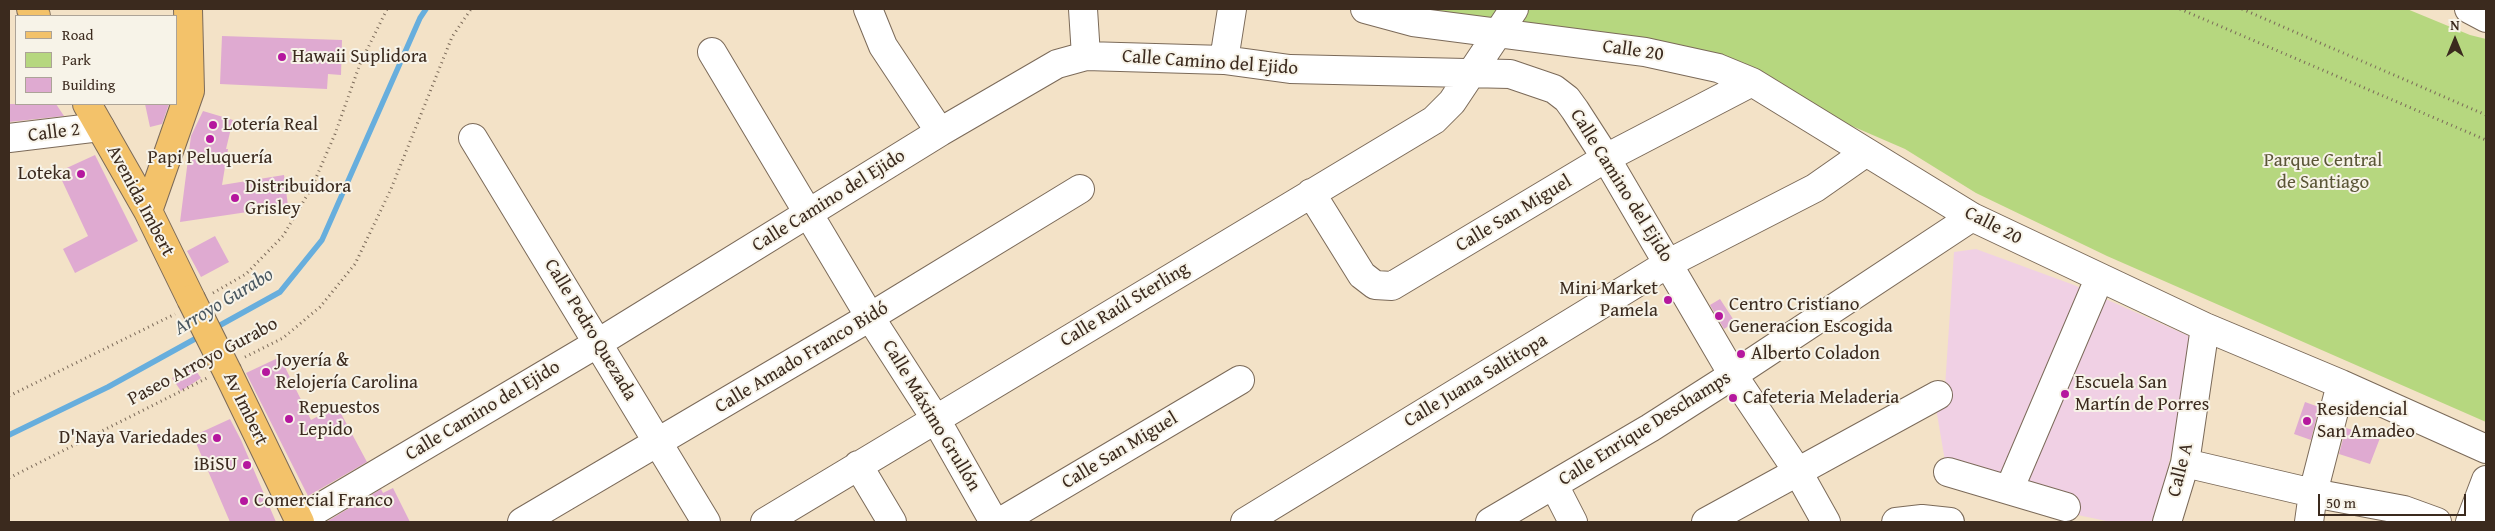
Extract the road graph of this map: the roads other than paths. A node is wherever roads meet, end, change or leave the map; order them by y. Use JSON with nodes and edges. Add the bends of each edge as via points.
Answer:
{"nodes":[{"id":1,"x":188,"y":9,"type":"edge"},
{"id":2,"x":868,"y":9,"type":"edge"},
{"id":3,"x":1083,"y":9,"type":"edge"},
{"id":4,"x":1232,"y":9,"type":"edge"},
{"id":5,"x":1365,"y":9,"type":"edge"},
{"id":6,"x":1514,"y":9,"type":"edge"},
{"id":7,"x":2469,"y":9,"type":"edge"},
{"id":8,"x":2486,"y":18,"type":"edge"},
{"id":9,"x":1498,"y":33,"type":"junction"},
{"id":10,"x":712,"y":52,"type":"dead end"},
{"id":11,"x":1086,"y":56,"type":"junction"},
{"id":12,"x":1224,"y":60,"type":"junction"},
{"id":13,"x":1472,"y":72,"type":"junction"},
{"id":14,"x":1752,"y":82,"type":"junction"},
{"id":15,"x":88,"y":105,"type":"edge"},
{"id":16,"x":100,"y":127,"type":"junction"},
{"id":17,"x":940,"y":132,"type":"junction"},
{"id":18,"x":9,"y":138,"type":"edge"},
{"id":19,"x":473,"y":138,"type":"dead end"},
{"id":20,"x":1865,"y":153,"type":"junction"},
{"id":21,"x":1606,"y":158,"type":"junction"},
{"id":22,"x":1080,"y":190,"type":"dead end"},
{"id":23,"x":1311,"y":193,"type":"junction"},
{"id":24,"x":148,"y":211,"type":"junction"},
{"id":25,"x":809,"y":214,"type":"junction"},
{"id":26,"x":1972,"y":217,"type":"junction"},
{"id":27,"x":1669,"y":263,"type":"junction"},
{"id":28,"x":2099,"y":279,"type":"junction"},
{"id":29,"x":193,"y":302,"type":"joint"},
{"id":30,"x":870,"y":317,"type":"junction"},
{"id":31,"x":2205,"y":327,"type":"junction"},
{"id":32,"x":598,"y":343,"type":"junction"},
{"id":33,"x":1733,"y":375,"type":"junction"},
{"id":34,"x":1240,"y":380,"type":"dead end"},
{"id":35,"x":2341,"y":384,"type":"junction"},
{"id":36,"x":1938,"y":395,"type":"dead end"},
{"id":37,"x":935,"y":418,"type":"junction"},
{"id":38,"x":659,"y":443,"type":"junction"},
{"id":39,"x":2486,"y":449,"type":"edge"},
{"id":40,"x":2186,"y":463,"type":"junction"},
{"id":41,"x":858,"y":465,"type":"junction"},
{"id":42,"x":1798,"y":472,"type":"junction"},
{"id":43,"x":1948,"y":472,"type":"dead end"},
{"id":44,"x":2486,"y":480,"type":"edge"},
{"id":45,"x":1554,"y":485,"type":"junction"},
{"id":46,"x":2009,"y":490,"type":"junction"},
{"id":47,"x":2313,"y":493,"type":"junction"},
{"id":48,"x":2066,"y":507,"type":"dead end"},
{"id":49,"x":299,"y":521,"type":"edge"},
{"id":50,"x":522,"y":522,"type":"edge"},
{"id":51,"x":706,"y":522,"type":"edge"},
{"id":52,"x":765,"y":522,"type":"edge"},
{"id":53,"x":892,"y":522,"type":"edge"},
{"id":54,"x":994,"y":522,"type":"edge"},
{"id":55,"x":1000,"y":522,"type":"edge"},
{"id":56,"x":1245,"y":522,"type":"edge"},
{"id":57,"x":1490,"y":522,"type":"edge"},
{"id":58,"x":1573,"y":522,"type":"edge"},
{"id":59,"x":1706,"y":522,"type":"edge"},
{"id":60,"x":1826,"y":522,"type":"edge"},
{"id":61,"x":1896,"y":522,"type":"edge"},
{"id":62,"x":1950,"y":522,"type":"edge"},
{"id":63,"x":2167,"y":522,"type":"edge"},
{"id":64,"x":2309,"y":522,"type":"edge"},
{"id":65,"x":2437,"y":522,"type":"edge"},
{"id":66,"x":2470,"y":522,"type":"edge"}],
"edges":[{"from":1,"to":24,"type":"main road","via":[[190,91]]},
{"from":2,"to":17,"type":"street","via":[[883,46]]},
{"from":3,"to":11,"type":"street"},
{"from":4,"to":12,"type":"street"},
{"from":5,"to":9,"type":"street","name":"Calle 20","via":[[1412,22]]},
{"from":6,"to":9,"type":"street","name":"Calle Raúl Sterling"},
{"from":7,"to":8,"type":"street"},
{"from":9,"to":13,"type":"street","name":"Calle Raúl Sterling"},
{"from":9,"to":14,"type":"street","name":"Calle 20","via":[[1669,56],[1718,68]]},
{"from":10,"to":25,"type":"street","name":"Calle Máximo Grullón"},
{"from":11,"to":12,"type":"street","name":"Calle Camino del Ejido"},
{"from":11,"to":17,"type":"street","name":"Calle Camino del Ejido","via":[[1057,64]]},
{"from":12,"to":13,"type":"street","name":"Calle Camino del Ejido","via":[[1290,69]]},
{"from":13,"to":21,"type":"street","name":"Calle Camino del Ejido","via":[[1510,74],[1554,89],[1567,99]]},
{"from":13,"to":23,"type":"street","name":"Calle Raúl Sterling","via":[[1452,102],[1434,120]]},
{"from":14,"to":20,"type":"street","name":"Calle 20"},
{"from":14,"to":21,"type":"street","name":"Calle San Miguel"},
{"from":15,"to":16,"type":"main road","name":"Avenida Imbert"},
{"from":16,"to":18,"type":"street","name":"Calle 2"},
{"from":16,"to":24,"type":"main road","name":"Avenida Imbert"},
{"from":17,"to":25,"type":"street","name":"Calle Camino del Ejido"},
{"from":19,"to":32,"type":"street","name":"Calle Pedro Quezada"},
{"from":20,"to":26,"type":"street","name":"Calle 20"},
{"from":20,"to":27,"type":"street","name":"Calle Juana Saltitopa","via":[[1815,188]]},
{"from":21,"to":23,"type":"street","name":"Calle San Miguel","via":[[1392,286],[1375,285],[1362,275]]},
{"from":21,"to":27,"type":"street","name":"Calle Camino del Ejido"},
{"from":22,"to":30,"type":"street","name":"Calle Amado Franco Bidó"},
{"from":23,"to":37,"type":"street","name":"Calle Raúl Sterling"},
{"from":24,"to":29,"type":"main road","name":"Avenida Imbert"},
{"from":25,"to":30,"type":"street","name":"Calle Máximo Grullón"},
{"from":25,"to":32,"type":"street","name":"Calle Camino del Ejido"},
{"from":26,"to":28,"type":"street","name":"Calle 20"},
{"from":26,"to":33,"type":"street","name":"Calle Enrique Deschamps"},
{"from":27,"to":33,"type":"street","name":"Calle Camino del Ejido"},
{"from":27,"to":56,"type":"street","name":"Calle Juana Saltitopa"},
{"from":28,"to":31,"type":"street","name":"Calle 20"},
{"from":28,"to":46,"type":"street"},
{"from":29,"to":49,"type":"main road","name":"Av Imbert","bridge":true},
{"from":30,"to":37,"type":"street","name":"Calle Máximo Grullón"},
{"from":30,"to":38,"type":"street","name":"Calle Amado Franco Bidó"},
{"from":31,"to":35,"type":"street","name":"Calle 20"},
{"from":31,"to":40,"type":"street","name":"Calle A"},
{"from":32,"to":38,"type":"street","name":"Calle Pedro Quezada"},
{"from":32,"to":49,"type":"street","name":"Calle Camino del Ejido"},
{"from":33,"to":42,"type":"street","name":"Calle Camino del Ejido"},
{"from":33,"to":45,"type":"street","name":"Calle Enrique Deschamps"},
{"from":34,"to":55,"type":"street","name":"Calle San Miguel"},
{"from":35,"to":39,"type":"street","name":"Calle 20"},
{"from":35,"to":47,"type":"street"},
{"from":36,"to":42,"type":"street"},
{"from":37,"to":41,"type":"street","name":"Calle Raúl Sterling"},
{"from":37,"to":54,"type":"street","name":"Calle Máximo Grullón"},
{"from":38,"to":50,"type":"street","name":"Calle Amado Franco Bidó"},
{"from":38,"to":51,"type":"street","name":"Calle Pedro Quezada"},
{"from":40,"to":47,"type":"street"},
{"from":40,"to":63,"type":"street","name":"Calle A"},
{"from":41,"to":52,"type":"street","name":"Calle Raúl Sterling"},
{"from":41,"to":53,"type":"street"},
{"from":42,"to":59,"type":"street"},
{"from":42,"to":60,"type":"street","name":"Calle Camino del Ejido"},
{"from":43,"to":46,"type":"street"},
{"from":44,"to":66,"type":"street"},
{"from":45,"to":57,"type":"street","name":"Calle Enrique Deschamps"},
{"from":45,"to":58,"type":"street"},
{"from":46,"to":48,"type":"street"},
{"from":47,"to":64,"type":"street"},
{"from":47,"to":65,"type":"street","via":[[2404,510]]},
{"from":61,"to":62,"type":"street","via":[[1922,519]]}]}
